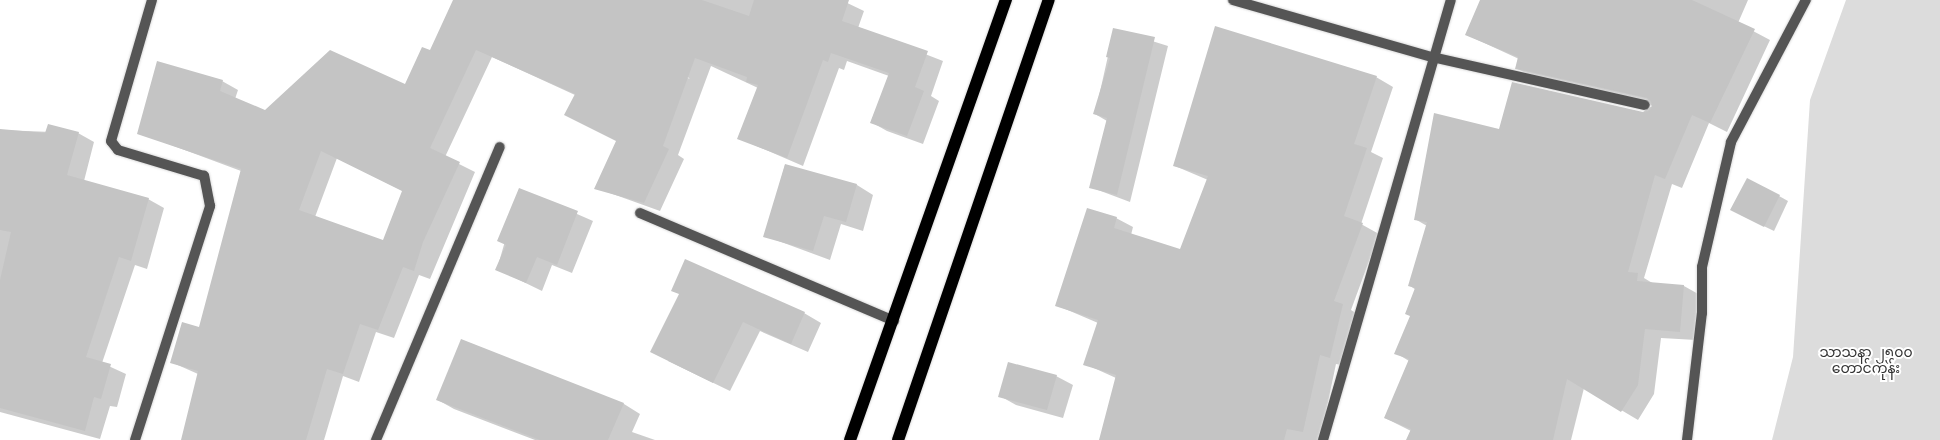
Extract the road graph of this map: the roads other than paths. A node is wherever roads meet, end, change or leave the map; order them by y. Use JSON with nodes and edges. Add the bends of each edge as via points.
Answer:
{"nodes":[{"id":1,"x":152,"y":0,"type":"edge"},
{"id":2,"x":1006,"y":0,"type":"edge"},
{"id":3,"x":1049,"y":0,"type":"edge"},
{"id":4,"x":1233,"y":0,"type":"edge"},
{"id":5,"x":1450,"y":0,"type":"edge"},
{"id":6,"x":1806,"y":0,"type":"edge"},
{"id":7,"x":1432,"y":57,"type":"junction"},
{"id":8,"x":1645,"y":105,"type":"dead end"},
{"id":9,"x":500,"y":147,"type":"dead end"},
{"id":10,"x":640,"y":213,"type":"dead end"},
{"id":11,"x":894,"y":321,"type":"junction"},
{"id":12,"x":135,"y":440,"type":"edge"},
{"id":13,"x":376,"y":440,"type":"edge"},
{"id":14,"x":850,"y":440,"type":"edge"},
{"id":15,"x":898,"y":440,"type":"edge"},
{"id":16,"x":1323,"y":440,"type":"edge"},
{"id":17,"x":1687,"y":440,"type":"edge"}],
"edges":[{"from":1,"to":12,"type":"street","via":[[111,141],[118,150],[204,176],[210,206]]},
{"from":2,"to":11,"type":"main road"},
{"from":3,"to":15,"type":"main road"},
{"from":4,"to":7,"type":"street"},
{"from":5,"to":7,"type":"street"},
{"from":6,"to":17,"type":"street","via":[[1731,142],[1702,267],[1702,313]]},
{"from":7,"to":8,"type":"street"},
{"from":7,"to":16,"type":"street"},
{"from":9,"to":13,"type":"street"},
{"from":10,"to":11,"type":"street"},
{"from":11,"to":14,"type":"main road"}]}
